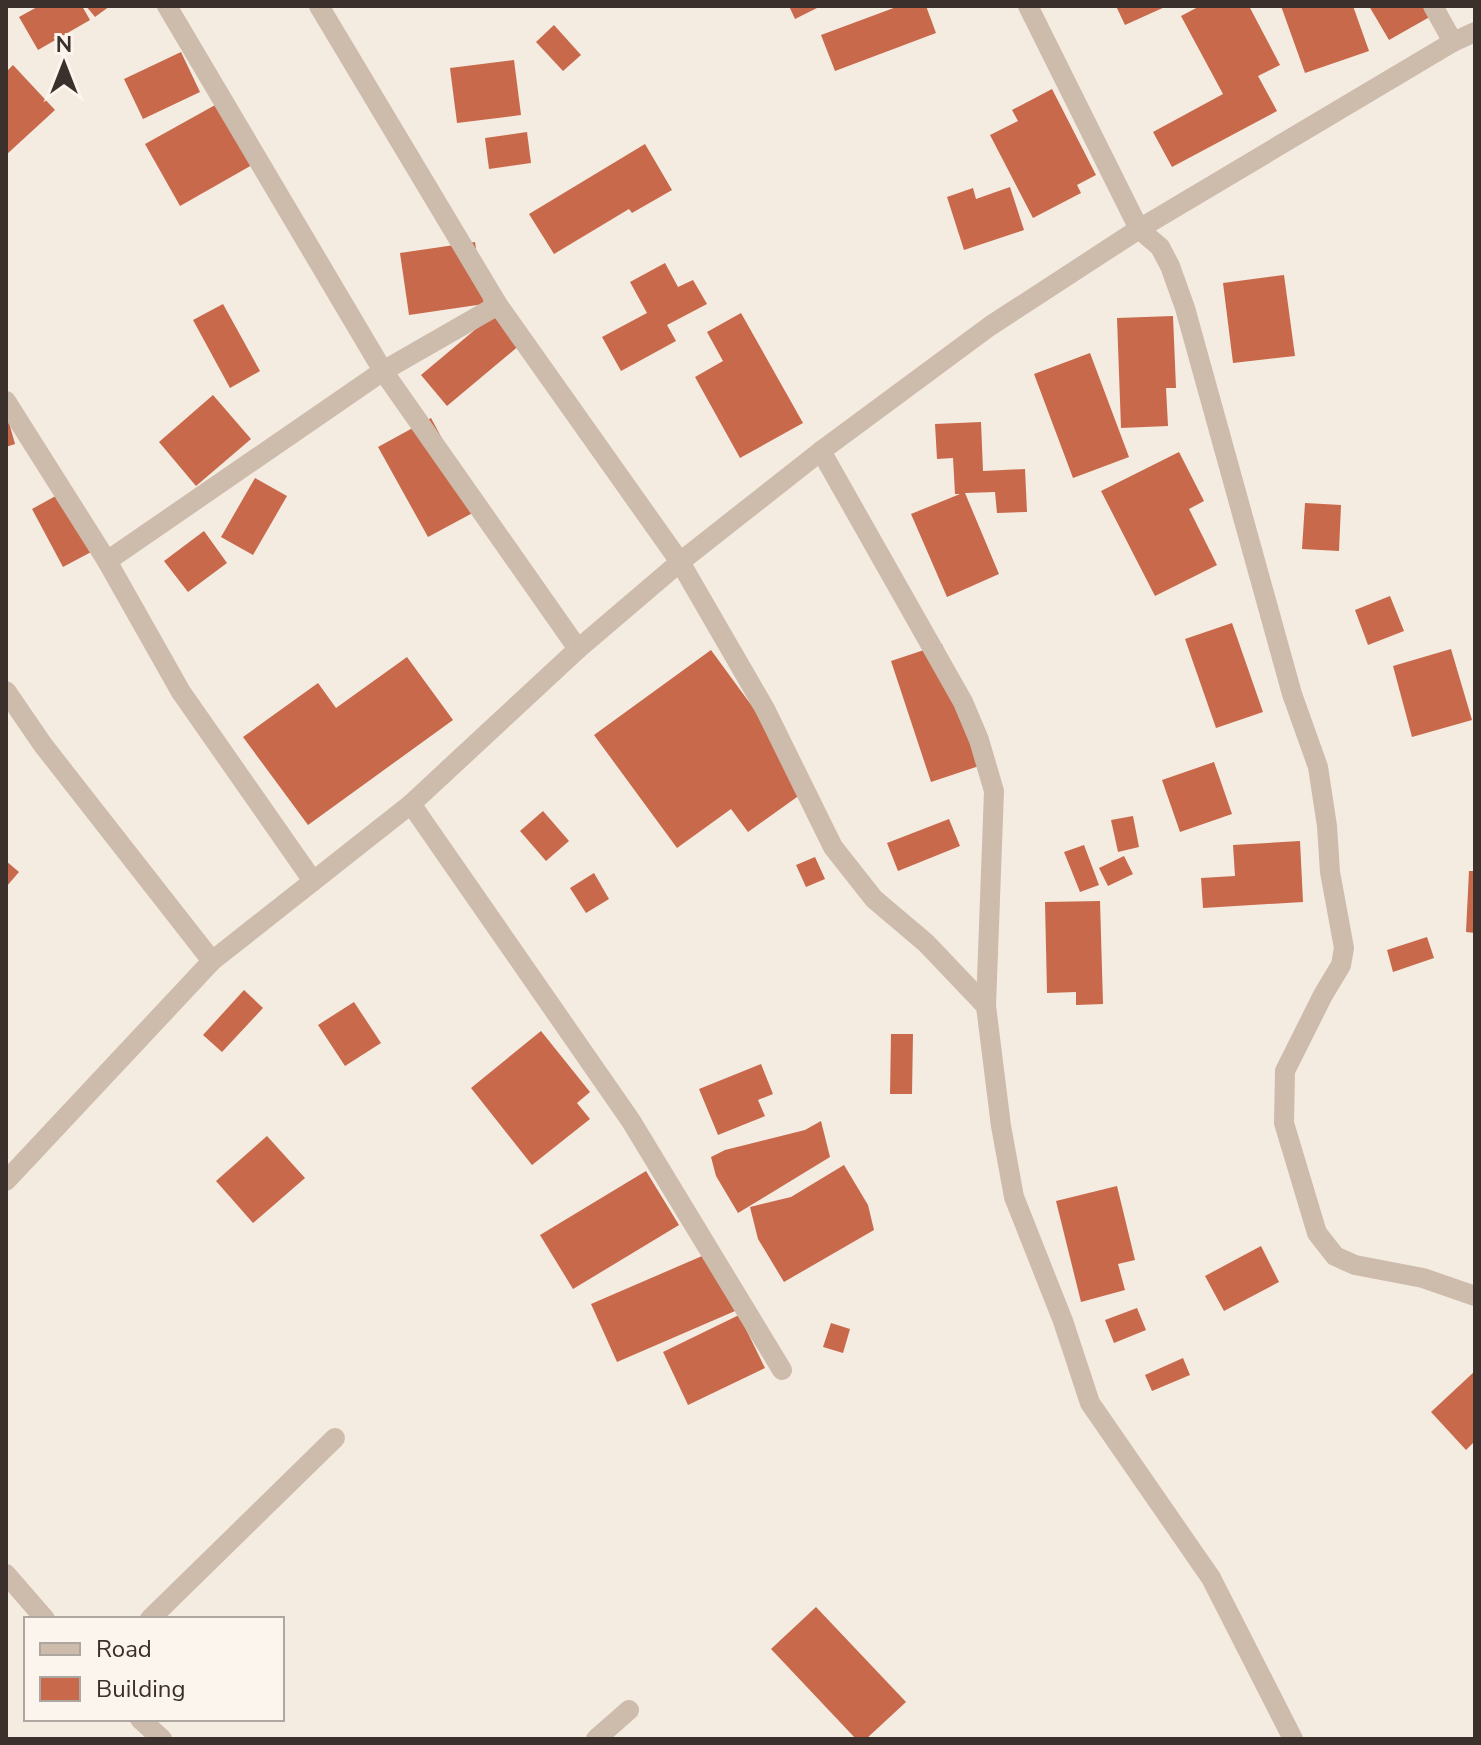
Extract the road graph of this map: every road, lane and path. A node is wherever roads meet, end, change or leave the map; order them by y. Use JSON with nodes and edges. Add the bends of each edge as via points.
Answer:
{"nodes":[{"id":1,"x":167,"y":6,"type":"edge"},
{"id":2,"x":319,"y":6,"type":"edge"},
{"id":3,"x":1028,"y":6,"type":"edge"},
{"id":4,"x":1433,"y":6,"type":"edge"},
{"id":5,"x":1475,"y":32,"type":"edge"},
{"id":6,"x":1453,"y":42,"type":"junction"},
{"id":7,"x":1139,"y":229,"type":"junction"},
{"id":8,"x":498,"y":305,"type":"junction"},
{"id":9,"x":383,"y":371,"type":"junction"},
{"id":10,"x":6,"y":401,"type":"edge"},
{"id":11,"x":821,"y":451,"type":"junction"},
{"id":12,"x":107,"y":561,"type":"junction"},
{"id":13,"x":680,"y":562,"type":"junction"},
{"id":14,"x":578,"y":649,"type":"junction"},
{"id":15,"x":6,"y":691,"type":"edge"},
{"id":16,"x":411,"y":804,"type":"junction"},
{"id":17,"x":313,"y":881,"type":"junction"},
{"id":18,"x":212,"y":961,"type":"junction"},
{"id":19,"x":986,"y":1006,"type":"junction"},
{"id":20,"x":6,"y":1181,"type":"edge"},
{"id":21,"x":1475,"y":1296,"type":"edge"},
{"id":22,"x":782,"y":1370,"type":"dead end"},
{"id":23,"x":335,"y":1438,"type":"dead end"},
{"id":24,"x":6,"y":1574,"type":"edge"},
{"id":25,"x":43,"y":1617,"type":"edge"},
{"id":26,"x":152,"y":1617,"type":"edge"},
{"id":27,"x":629,"y":1710,"type":"dead end"},
{"id":28,"x":142,"y":1721,"type":"edge"},
{"id":29,"x":162,"y":1739,"type":"edge"},
{"id":30,"x":596,"y":1739,"type":"edge"},
{"id":31,"x":1293,"y":1739,"type":"edge"}],
"edges":[{"from":1,"to":9,"type":"street"},
{"from":2,"to":8,"type":"street"},
{"from":3,"to":7,"type":"street"},
{"from":4,"to":6,"type":"street"},
{"from":5,"to":6,"type":"street"},
{"from":6,"to":7,"type":"street"},
{"from":7,"to":11,"type":"street","via":[[990,326]]},
{"from":7,"to":21,"type":"street","via":[[1160,247],[1185,308],[1292,694],[1318,767],[1344,948],[1341,965],[1285,1071],[1284,1123],[1317,1233],[1335,1256],[1355,1265],[1423,1278]]},
{"from":8,"to":9,"type":"street"},
{"from":8,"to":13,"type":"street"},
{"from":9,"to":12,"type":"street"},
{"from":9,"to":14,"type":"street"},
{"from":10,"to":12,"type":"street"},
{"from":11,"to":13,"type":"street"},
{"from":11,"to":19,"type":"street","via":[[963,702],[983,753],[994,791]]},
{"from":12,"to":17,"type":"street","via":[[181,692]]},
{"from":13,"to":14,"type":"street"},
{"from":13,"to":19,"type":"street","via":[[765,709],[833,847],[874,899],[926,943]]},
{"from":14,"to":16,"type":"street"},
{"from":15,"to":18,"type":"street"},
{"from":16,"to":17,"type":"street"},
{"from":16,"to":22,"type":"street","via":[[631,1121]]},
{"from":17,"to":18,"type":"street"},
{"from":18,"to":20,"type":"street"},
{"from":19,"to":31,"type":"street","via":[[1014,1197],[1090,1403],[1211,1578]]},
{"from":23,"to":26,"type":"street"},
{"from":24,"to":25,"type":"street"},
{"from":27,"to":30,"type":"street"},
{"from":28,"to":29,"type":"street"}]}
